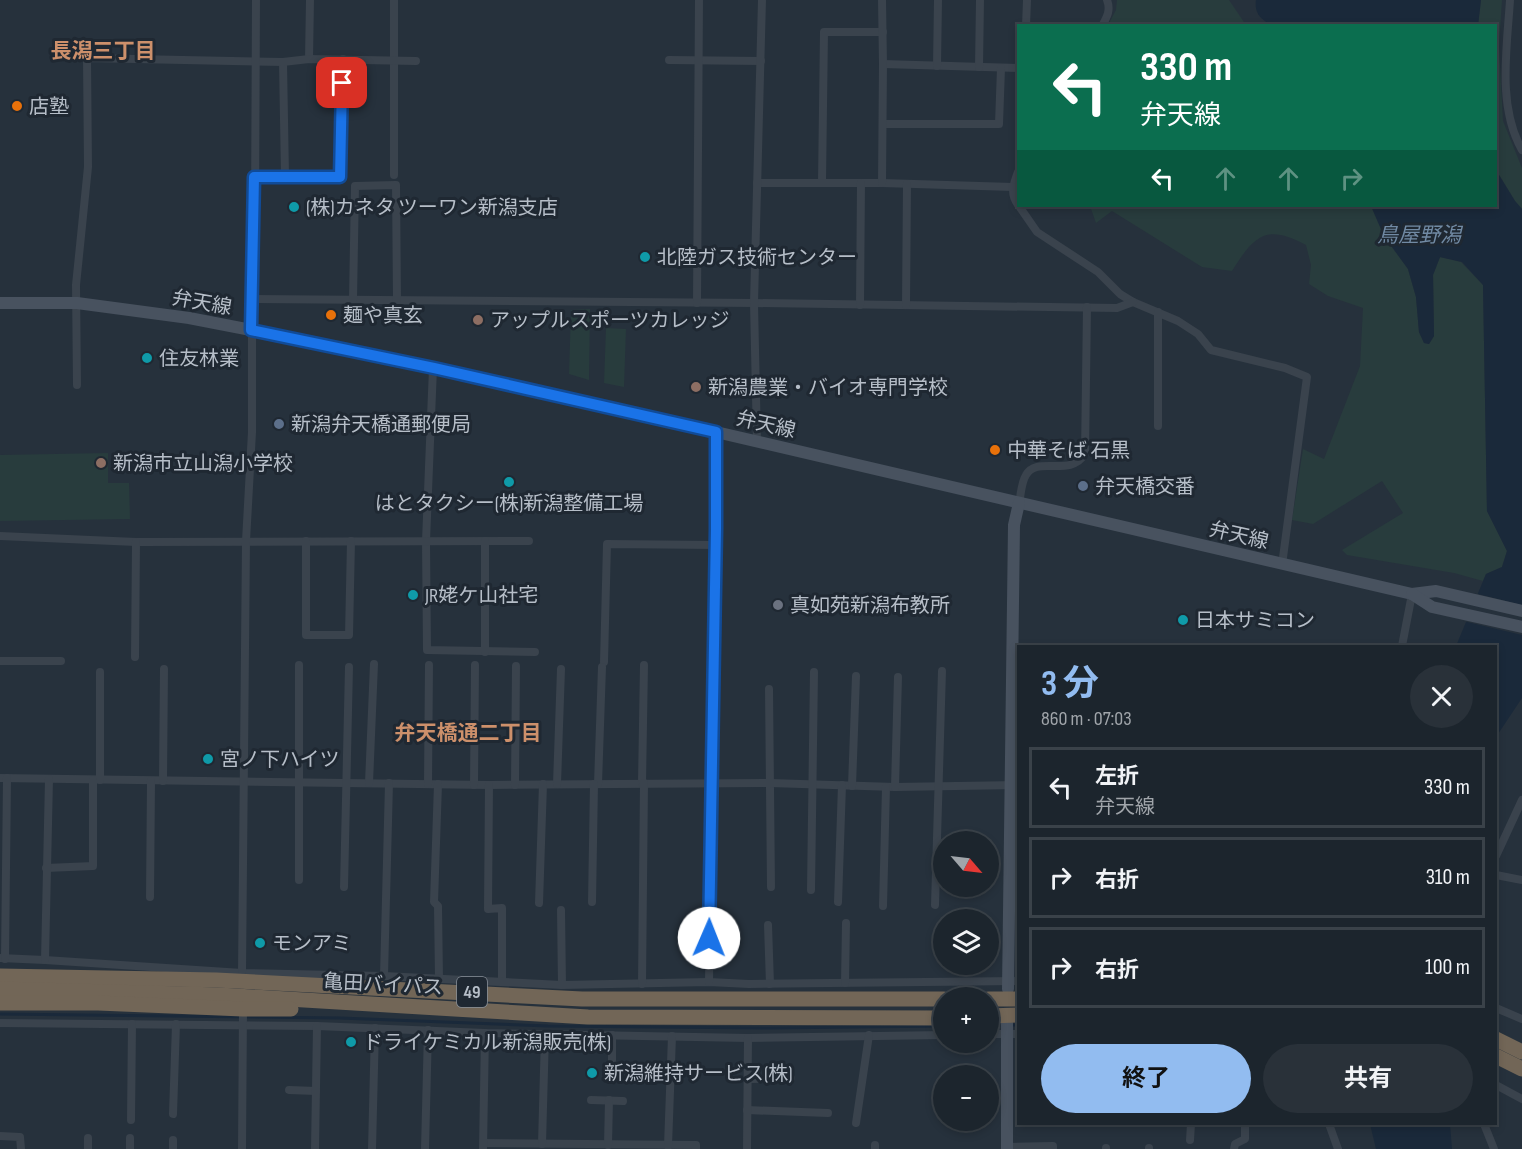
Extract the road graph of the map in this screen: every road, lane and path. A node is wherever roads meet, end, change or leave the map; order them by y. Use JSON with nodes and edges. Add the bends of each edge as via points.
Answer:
{"nodes":[{"id":1,"x":256,"y":0,"type":"edge"},
{"id":2,"x":310,"y":0,"type":"edge"},
{"id":3,"x":394,"y":0,"type":"edge"},
{"id":4,"x":699,"y":0,"type":"edge"},
{"id":5,"x":762,"y":0,"type":"edge"},
{"id":6,"x":882,"y":0,"type":"edge"},
{"id":7,"x":938,"y":0,"type":"edge"},
{"id":8,"x":980,"y":0,"type":"edge"},
{"id":9,"x":1027,"y":0,"type":"edge"},
{"id":10,"x":1107,"y":0,"type":"edge"},
{"id":11,"x":1510,"y":0,"type":"edge"},
{"id":12,"x":1026,"y":24,"type":"edge"},
{"id":13,"x":1103,"y":24,"type":"edge"},
{"id":14,"x":883,"y":32,"type":"junction"},
{"id":15,"x":309,"y":59,"type":"junction"},
{"id":16,"x":343,"y":59,"type":"junction"},
{"id":17,"x":393,"y":60,"type":"junction"},
{"id":18,"x":669,"y":60,"type":"dead end"},
{"id":19,"x":699,"y":60,"type":"junction"},
{"id":20,"x":254,"y":61,"type":"junction"},
{"id":21,"x":416,"y":61,"type":"dead end"},
{"id":22,"x":761,"y":61,"type":"junction"},
{"id":23,"x":283,"y":62,"type":"junction"},
{"id":24,"x":884,"y":64,"type":"junction"},
{"id":25,"x":937,"y":66,"type":"junction"},
{"id":26,"x":979,"y":67,"type":"junction"},
{"id":27,"x":1001,"y":68,"type":"junction"},
{"id":28,"x":1017,"y":68,"type":"edge"},
{"id":29,"x":883,"y":124,"type":"junction"},
{"id":30,"x":1520,"y":144,"type":"edge"},
{"id":31,"x":1017,"y":174,"type":"edge"},
{"id":32,"x":394,"y":175,"type":"dead end"},
{"id":33,"x":285,"y":176,"type":"junction"},
{"id":34,"x":254,"y":177,"type":"junction"},
{"id":35,"x":822,"y":182,"type":"junction"},
{"id":36,"x":757,"y":183,"type":"junction"},
{"id":37,"x":861,"y":183,"type":"junction"},
{"id":38,"x":882,"y":183,"type":"junction"},
{"id":39,"x":907,"y":183,"type":"junction"},
{"id":40,"x":1012,"y":187,"type":"junction"},
{"id":41,"x":1017,"y":203,"type":"edge"},
{"id":42,"x":1020,"y":207,"type":"edge"},
{"id":43,"x":252,"y":299,"type":"junction"},
{"id":44,"x":353,"y":300,"type":"junction"},
{"id":45,"x":397,"y":301,"type":"junction"},
{"id":46,"x":1133,"y":302,"type":"junction"},
{"id":47,"x":0,"y":303,"type":"edge"},
{"id":48,"x":77,"y":303,"type":"junction"},
{"id":49,"x":697,"y":303,"type":"junction"},
{"id":50,"x":754,"y":303,"type":"junction"},
{"id":51,"x":860,"y":304,"type":"junction"},
{"id":52,"x":906,"y":305,"type":"junction"},
{"id":53,"x":1087,"y":306,"type":"junction"},
{"id":54,"x":1158,"y":312,"type":"junction"},
{"id":55,"x":251,"y":330,"type":"junction"},
{"id":56,"x":434,"y":368,"type":"junction"},
{"id":57,"x":77,"y":385,"type":"dead end"},
{"id":58,"x":1158,"y":426,"type":"dead end"},
{"id":59,"x":716,"y":432,"type":"junction"},
{"id":60,"x":757,"y":441,"type":"junction"},
{"id":61,"x":1019,"y":503,"type":"junction"},
{"id":62,"x":0,"y":536,"type":"edge"},
{"id":63,"x":246,"y":541,"type":"junction"},
{"id":64,"x":306,"y":541,"type":"junction"},
{"id":65,"x":351,"y":541,"type":"junction"},
{"id":66,"x":426,"y":541,"type":"junction"},
{"id":67,"x":485,"y":541,"type":"junction"},
{"id":68,"x":529,"y":541,"type":"dead end"},
{"id":69,"x":135,"y":542,"type":"junction"},
{"id":70,"x":716,"y":544,"type":"junction"},
{"id":71,"x":1282,"y":565,"type":"junction"},
{"id":72,"x":1412,"y":594,"type":"junction"},
{"id":73,"x":1522,"y":611,"type":"edge"},
{"id":74,"x":1522,"y":627,"type":"edge"},
{"id":75,"x":1402,"y":645,"type":"edge"},
{"id":76,"x":485,"y":652,"type":"junction"},
{"id":77,"x":535,"y":652,"type":"dead end"},
{"id":78,"x":135,"y":657,"type":"dead end"},
{"id":79,"x":0,"y":661,"type":"edge"},
{"id":80,"x":61,"y":661,"type":"dead end"},
{"id":81,"x":374,"y":664,"type":"dead end"},
{"id":82,"x":300,"y":665,"type":"dead end"},
{"id":83,"x":429,"y":665,"type":"dead end"},
{"id":84,"x":475,"y":665,"type":"dead end"},
{"id":85,"x":644,"y":665,"type":"dead end"},
{"id":86,"x":516,"y":666,"type":"dead end"},
{"id":87,"x":349,"y":667,"type":"dead end"},
{"id":88,"x":165,"y":669,"type":"dead end"},
{"id":89,"x":561,"y":669,"type":"dead end"},
{"id":90,"x":942,"y":671,"type":"dead end"},
{"id":91,"x":100,"y":672,"type":"dead end"},
{"id":92,"x":814,"y":672,"type":"dead end"},
{"id":93,"x":856,"y":676,"type":"dead end"},
{"id":94,"x":898,"y":676,"type":"dead end"},
{"id":95,"x":769,"y":689,"type":"dead end"},
{"id":96,"x":3,"y":778,"type":"edge"},
{"id":97,"x":49,"y":779,"type":"junction"},
{"id":98,"x":96,"y":780,"type":"junction"},
{"id":99,"x":150,"y":781,"type":"junction"},
{"id":100,"x":163,"y":781,"type":"junction"},
{"id":101,"x":244,"y":783,"type":"junction"},
{"id":102,"x":299,"y":783,"type":"junction"},
{"id":103,"x":346,"y":783,"type":"junction"},
{"id":104,"x":369,"y":783,"type":"junction"},
{"id":105,"x":389,"y":783,"type":"junction"},
{"id":106,"x":643,"y":783,"type":"junction"},
{"id":107,"x":770,"y":783,"type":"junction"},
{"id":108,"x":428,"y":784,"type":"junction"},
{"id":109,"x":438,"y":784,"type":"junction"},
{"id":110,"x":543,"y":784,"type":"junction"},
{"id":111,"x":557,"y":784,"type":"junction"},
{"id":112,"x":596,"y":784,"type":"junction"},
{"id":113,"x":812,"y":784,"type":"junction"},
{"id":114,"x":474,"y":785,"type":"junction"},
{"id":115,"x":489,"y":785,"type":"junction"},
{"id":116,"x":515,"y":785,"type":"junction"},
{"id":117,"x":712,"y":785,"type":"junction"},
{"id":118,"x":842,"y":785,"type":"junction"},
{"id":119,"x":1014,"y":785,"type":"edge"},
{"id":120,"x":852,"y":786,"type":"junction"},
{"id":121,"x":939,"y":786,"type":"junction"},
{"id":122,"x":891,"y":787,"type":"junction"},
{"id":123,"x":1522,"y":800,"type":"edge"},
{"id":124,"x":1497,"y":854,"type":"edge"},
{"id":125,"x":46,"y":868,"type":"junction"},
{"id":126,"x":1497,"y":875,"type":"edge"},
{"id":127,"x":1522,"y":879,"type":"edge"},
{"id":128,"x":299,"y":880,"type":"dead end"},
{"id":129,"x":344,"y":887,"type":"dead end"},
{"id":130,"x":771,"y":887,"type":"dead end"},
{"id":131,"x":811,"y":890,"type":"dead end"},
{"id":132,"x":150,"y":897,"type":"dead end"},
{"id":133,"x":592,"y":902,"type":"dead end"},
{"id":134,"x":838,"y":902,"type":"dead end"},
{"id":135,"x":539,"y":903,"type":"dead end"},
{"id":136,"x":935,"y":905,"type":"dead end"},
{"id":137,"x":883,"y":906,"type":"dead end"},
{"id":138,"x":561,"y":910,"type":"dead end"},
{"id":139,"x":846,"y":923,"type":"dead end"},
{"id":140,"x":768,"y":925,"type":"dead end"},
{"id":141,"x":3,"y":958,"type":"edge"},
{"id":142,"x":45,"y":960,"type":"junction"},
{"id":143,"x":242,"y":973,"type":"junction"},
{"id":144,"x":0,"y":976,"type":"edge"},
{"id":145,"x":384,"y":976,"type":"junction"},
{"id":146,"x":439,"y":979,"type":"junction"},
{"id":147,"x":502,"y":982,"type":"junction"},
{"id":148,"x":708,"y":982,"type":"junction"},
{"id":149,"x":845,"y":983,"type":"junction"},
{"id":150,"x":642,"y":984,"type":"junction"},
{"id":151,"x":770,"y":984,"type":"junction"},
{"id":152,"x":562,"y":985,"type":"junction"},
{"id":153,"x":1013,"y":988,"type":"edge"},
{"id":154,"x":0,"y":989,"type":"edge"},
{"id":155,"x":999,"y":994,"type":"edge"},
{"id":156,"x":933,"y":999,"type":"edge"},
{"id":157,"x":0,"y":1004,"type":"edge"},
{"id":158,"x":368,"y":1004,"type":"junction"},
{"id":159,"x":1497,"y":1008,"type":"edge"},
{"id":160,"x":243,"y":1017,"type":"junction"},
{"id":161,"x":933,"y":1018,"type":"edge"},
{"id":162,"x":1522,"y":1019,"type":"edge"},
{"id":163,"x":0,"y":1023,"type":"edge"},
{"id":164,"x":132,"y":1024,"type":"junction"},
{"id":165,"x":176,"y":1024,"type":"junction"},
{"id":166,"x":316,"y":1026,"type":"junction"},
{"id":167,"x":1012,"y":1027,"type":"edge"},
{"id":168,"x":375,"y":1028,"type":"junction"},
{"id":169,"x":428,"y":1030,"type":"junction"},
{"id":170,"x":1497,"y":1030,"type":"edge"},
{"id":171,"x":485,"y":1033,"type":"junction"},
{"id":172,"x":544,"y":1034,"type":"junction"},
{"id":173,"x":612,"y":1035,"type":"junction"},
{"id":174,"x":869,"y":1035,"type":"junction"},
{"id":175,"x":933,"y":1035,"type":"edge"},
{"id":176,"x":672,"y":1036,"type":"junction"},
{"id":177,"x":748,"y":1038,"type":"junction"},
{"id":178,"x":1497,"y":1040,"type":"edge"},
{"id":179,"x":1522,"y":1041,"type":"edge"},
{"id":180,"x":1522,"y":1052,"type":"edge"},
{"id":181,"x":1497,"y":1056,"type":"edge"},
{"id":182,"x":612,"y":1060,"type":"dead end"},
{"id":183,"x":1522,"y":1069,"type":"edge"},
{"id":184,"x":748,"y":1078,"type":"junction"},
{"id":185,"x":791,"y":1078,"type":"dead end"},
{"id":186,"x":1497,"y":1086,"type":"edge"},
{"id":187,"x":289,"y":1090,"type":"dead end"},
{"id":188,"x":316,"y":1091,"type":"junction"},
{"id":189,"x":1522,"y":1099,"type":"edge"},
{"id":190,"x":591,"y":1100,"type":"dead end"},
{"id":191,"x":609,"y":1100,"type":"junction"},
{"id":192,"x":623,"y":1101,"type":"dead end"},
{"id":193,"x":747,"y":1110,"type":"junction"},
{"id":194,"x":828,"y":1113,"type":"dead end"},
{"id":195,"x":173,"y":1114,"type":"dead end"},
{"id":196,"x":131,"y":1120,"type":"dead end"},
{"id":197,"x":856,"y":1123,"type":"dead end"},
{"id":198,"x":1191,"y":1125,"type":"edge"},
{"id":199,"x":1245,"y":1125,"type":"edge"},
{"id":200,"x":1329,"y":1125,"type":"edge"},
{"id":201,"x":1484,"y":1125,"type":"edge"},
{"id":202,"x":0,"y":1136,"type":"edge"},
{"id":203,"x":88,"y":1138,"type":"dead end"},
{"id":204,"x":130,"y":1138,"type":"dead end"},
{"id":205,"x":1190,"y":1140,"type":"dead end"},
{"id":206,"x":542,"y":1144,"type":"junction"},
{"id":207,"x":608,"y":1145,"type":"junction"},
{"id":208,"x":484,"y":1146,"type":"edge"},
{"id":209,"x":668,"y":1146,"type":"junction"},
{"id":210,"x":1007,"y":1148,"type":"edge"},
{"id":211,"x":21,"y":1149,"type":"edge"},
{"id":212,"x":88,"y":1149,"type":"edge"},
{"id":213,"x":130,"y":1149,"type":"edge"},
{"id":214,"x":242,"y":1149,"type":"edge"},
{"id":215,"x":315,"y":1149,"type":"edge"},
{"id":216,"x":372,"y":1149,"type":"edge"},
{"id":217,"x":426,"y":1149,"type":"edge"},
{"id":218,"x":696,"y":1149,"type":"edge"},
{"id":219,"x":747,"y":1149,"type":"edge"},
{"id":220,"x":1053,"y":1149,"type":"edge"},
{"id":221,"x":1234,"y":1149,"type":"edge"},
{"id":222,"x":1338,"y":1149,"type":"edge"},
{"id":223,"x":1494,"y":1149,"type":"edge"}],
"edges":[{"from":1,"to":20,"type":"street"},
{"from":2,"to":15,"type":"street"},
{"from":3,"to":17,"type":"street"},
{"from":4,"to":19,"type":"street"},
{"from":5,"to":22,"type":"street"},
{"from":6,"to":14,"type":"street"},
{"from":7,"to":25,"type":"street"},
{"from":8,"to":26,"type":"street"},
{"from":9,"to":12,"type":"street"},
{"from":10,"to":13,"type":"street","via":[[1108,15]]},
{"from":11,"to":30,"type":"street","via":[[1508,99],[1510,120]]},
{"from":14,"to":24,"type":"street"},
{"from":14,"to":35,"type":"street","via":[[824,32]]},
{"from":15,"to":16,"type":"street"},
{"from":15,"to":23,"type":"street"},
{"from":16,"to":17,"type":"street"},
{"from":16,"to":33,"type":"street","via":[[340,177]]},
{"from":17,"to":21,"type":"street"},
{"from":17,"to":32,"type":"street"},
{"from":18,"to":19,"type":"street"},
{"from":19,"to":22,"type":"street"},
{"from":19,"to":49,"type":"street"},
{"from":20,"to":23,"type":"street"},
{"from":20,"to":34,"type":"street"},
{"from":20,"to":48,"type":"street","via":[[87,58],[88,166]]},
{"from":22,"to":36,"type":"street"},
{"from":23,"to":33,"type":"street"},
{"from":24,"to":25,"type":"street"},
{"from":24,"to":29,"type":"street"},
{"from":25,"to":26,"type":"street"},
{"from":26,"to":27,"type":"street"},
{"from":27,"to":28,"type":"street"},
{"from":27,"to":29,"type":"street","via":[[999,124]]},
{"from":29,"to":38,"type":"street"},
{"from":31,"to":40,"type":"street"},
{"from":33,"to":34,"type":"street"},
{"from":34,"to":43,"type":"street"},
{"from":35,"to":36,"type":"street"},
{"from":35,"to":37,"type":"street"},
{"from":36,"to":50,"type":"street"},
{"from":37,"to":38,"type":"street"},
{"from":37,"to":51,"type":"street"},
{"from":38,"to":39,"type":"street"},
{"from":39,"to":40,"type":"street"},
{"from":39,"to":52,"type":"street"},
{"from":40,"to":41,"type":"street"},
{"from":42,"to":46,"type":"street","via":[[1037,232],[1098,272]]},
{"from":43,"to":44,"type":"street"},
{"from":43,"to":55,"type":"street"},
{"from":44,"to":45,"type":"street"},
{"from":44,"to":45,"type":"street","via":[[355,186],[396,185]]},
{"from":45,"to":49,"type":"street"},
{"from":46,"to":53,"type":"street","via":[[1117,308]]},
{"from":46,"to":54,"type":"street"},
{"from":47,"to":48,"type":"street","name":"弁天線"},
{"from":48,"to":55,"type":"street","name":"弁天線"},
{"from":48,"to":57,"type":"street"},
{"from":49,"to":50,"type":"street"},
{"from":50,"to":51,"type":"street"},
{"from":50,"to":60,"type":"street"},
{"from":51,"to":52,"type":"street"},
{"from":52,"to":53,"type":"street"},
{"from":53,"to":61,"type":"street","via":[[1085,454],[1070,466],[1031,469],[1024,478]]},
{"from":54,"to":58,"type":"street"},
{"from":54,"to":71,"type":"street","via":[[1198,334],[1211,350],[1307,377]]},
{"from":55,"to":56,"type":"street","name":"弁天線"},
{"from":55,"to":63,"type":"street","via":[[252,432]]},
{"from":56,"to":59,"type":"street","name":"弁天線"},
{"from":56,"to":66,"type":"street"},
{"from":59,"to":60,"type":"street","name":"弁天線"},
{"from":59,"to":70,"type":"street"},
{"from":60,"to":61,"type":"street","name":"弁天線"},
{"from":61,"to":71,"type":"street","name":"弁天線"},
{"from":61,"to":119,"type":"street","via":[[1014,525]]},
{"from":62,"to":69,"type":"street"},
{"from":63,"to":64,"type":"street"},
{"from":63,"to":69,"type":"street"},
{"from":63,"to":101,"type":"street"},
{"from":64,"to":65,"type":"street"},
{"from":64,"to":65,"type":"street","via":[[306,635],[349,635]]},
{"from":65,"to":66,"type":"street"},
{"from":66,"to":67,"type":"street"},
{"from":66,"to":76,"type":"street","via":[[427,650]]},
{"from":67,"to":68,"type":"street"},
{"from":67,"to":76,"type":"street"},
{"from":69,"to":78,"type":"street"},
{"from":70,"to":112,"type":"street","via":[[607,544]]},
{"from":70,"to":117,"type":"street"},
{"from":71,"to":72,"type":"street","name":"弁天線"},
{"from":72,"to":73,"type":"street","via":[[1436,591]]},
{"from":72,"to":74,"type":"street","via":[[1432,607]]},
{"from":72,"to":75,"type":"street"},
{"from":76,"to":77,"type":"street"},
{"from":79,"to":80,"type":"street"},
{"from":81,"to":104,"type":"street"},
{"from":82,"to":102,"type":"street"},
{"from":83,"to":108,"type":"street"},
{"from":84,"to":114,"type":"street"},
{"from":85,"to":106,"type":"street"},
{"from":86,"to":116,"type":"street"},
{"from":87,"to":103,"type":"street"},
{"from":88,"to":100,"type":"street"},
{"from":89,"to":111,"type":"street"},
{"from":90,"to":121,"type":"street"},
{"from":91,"to":98,"type":"street"},
{"from":92,"to":113,"type":"street"},
{"from":93,"to":120,"type":"street"},
{"from":94,"to":122,"type":"street"},
{"from":95,"to":107,"type":"street"},
{"from":96,"to":97,"type":"street"},
{"from":96,"to":141,"type":"street"},
{"from":97,"to":98,"type":"street"},
{"from":97,"to":125,"type":"street"},
{"from":98,"to":99,"type":"street"},
{"from":98,"to":125,"type":"street","via":[[93,866]]},
{"from":99,"to":100,"type":"street"},
{"from":99,"to":132,"type":"street"},
{"from":100,"to":101,"type":"street"},
{"from":101,"to":102,"type":"street"},
{"from":101,"to":143,"type":"street"},
{"from":102,"to":103,"type":"street"},
{"from":102,"to":128,"type":"street"},
{"from":103,"to":104,"type":"street"},
{"from":103,"to":129,"type":"street"},
{"from":104,"to":105,"type":"street"},
{"from":105,"to":108,"type":"street"},
{"from":105,"to":145,"type":"street"},
{"from":106,"to":112,"type":"street"},
{"from":106,"to":117,"type":"street"},
{"from":106,"to":150,"type":"street"},
{"from":107,"to":113,"type":"street"},
{"from":107,"to":117,"type":"street"},
{"from":107,"to":130,"type":"street"},
{"from":108,"to":109,"type":"street"},
{"from":109,"to":114,"type":"street"},
{"from":109,"to":146,"type":"street","via":[[434,902],[438,906]]},
{"from":110,"to":111,"type":"street"},
{"from":110,"to":116,"type":"street"},
{"from":110,"to":135,"type":"street"},
{"from":111,"to":112,"type":"street"},
{"from":112,"to":133,"type":"street"},
{"from":113,"to":118,"type":"street"},
{"from":113,"to":131,"type":"street"},
{"from":114,"to":115,"type":"street"},
{"from":115,"to":116,"type":"street"},
{"from":115,"to":147,"type":"street","via":[[489,909],[502,908]]},
{"from":117,"to":148,"type":"street"},
{"from":118,"to":120,"type":"street"},
{"from":118,"to":134,"type":"street"},
{"from":119,"to":121,"type":"street"},
{"from":119,"to":153,"type":"street"},
{"from":120,"to":122,"type":"street"},
{"from":121,"to":122,"type":"street"},
{"from":121,"to":136,"type":"street"},
{"from":122,"to":137,"type":"street"},
{"from":123,"to":124,"type":"street"},
{"from":125,"to":142,"type":"street"},
{"from":126,"to":127,"type":"street"},
{"from":138,"to":152,"type":"street"},
{"from":139,"to":149,"type":"street"},
{"from":140,"to":151,"type":"street"},
{"from":141,"to":142,"type":"street"},
{"from":142,"to":143,"type":"street"},
{"from":143,"to":145,"type":"street"},
{"from":144,"to":156,"type":"highway","name":"亀田バイパス","number":"49","via":[[216,980],[582,999]]},
{"from":145,"to":146,"type":"street"},
{"from":146,"to":147,"type":"street"},
{"from":147,"to":152,"type":"street"},
{"from":148,"to":150,"type":"street"},
{"from":148,"to":151,"type":"street"},
{"from":149,"to":151,"type":"street"},
{"from":149,"to":153,"type":"street"},
{"from":150,"to":152,"type":"street"},
{"from":153,"to":155,"type":"highway"},
{"from":154,"to":158,"type":"highway","name":"亀田バイパス","number":"49"},
{"from":157,"to":160,"type":"highway","via":[[98,1003]]},
{"from":158,"to":160,"type":"highway"},
{"from":158,"to":161,"type":"highway","name":"亀田バイパス","number":"49","via":[[588,1017]]},
{"from":159,"to":162,"type":"street"},
{"from":160,"to":165,"type":"street"},
{"from":160,"to":166,"type":"street"},
{"from":160,"to":214,"type":"street"},
{"from":163,"to":164,"type":"street"},
{"from":164,"to":165,"type":"street"},
{"from":164,"to":196,"type":"street"},
{"from":165,"to":195,"type":"street"},
{"from":166,"to":168,"type":"street"},
{"from":166,"to":188,"type":"street"},
{"from":167,"to":210,"type":"street"},
{"from":168,"to":169,"type":"street"},
{"from":168,"to":216,"type":"street"},
{"from":169,"to":171,"type":"street"},
{"from":169,"to":217,"type":"street"},
{"from":170,"to":179,"type":"highway"},
{"from":171,"to":172,"type":"street"},
{"from":171,"to":208,"type":"street"},
{"from":172,"to":173,"type":"street"},
{"from":172,"to":206,"type":"street"},
{"from":173,"to":176,"type":"street"},
{"from":173,"to":182,"type":"street"},
{"from":174,"to":175,"type":"street"},
{"from":174,"to":177,"type":"street"},
{"from":174,"to":197,"type":"street"},
{"from":176,"to":177,"type":"street"},
{"from":176,"to":209,"type":"street"},
{"from":177,"to":184,"type":"street"},
{"from":178,"to":180,"type":"highway"},
{"from":181,"to":183,"type":"highway"},
{"from":184,"to":185,"type":"street"},
{"from":184,"to":193,"type":"street"},
{"from":186,"to":189,"type":"street"},
{"from":187,"to":188,"type":"street"},
{"from":188,"to":215,"type":"street"},
{"from":190,"to":191,"type":"street"},
{"from":191,"to":192,"type":"street"},
{"from":191,"to":207,"type":"street"},
{"from":193,"to":194,"type":"street"},
{"from":193,"to":219,"type":"street"},
{"from":198,"to":205,"type":"street"},
{"from":199,"to":221,"type":"street","via":[[1245,1139],[1235,1144]]},
{"from":200,"to":222,"type":"street"},
{"from":201,"to":223,"type":"street"},
{"from":202,"to":211,"type":"street","via":[[20,1137]]},
{"from":203,"to":212,"type":"street"},
{"from":204,"to":213,"type":"street"},
{"from":206,"to":207,"type":"street"},
{"from":206,"to":208,"type":"street"},
{"from":207,"to":209,"type":"street"},
{"from":209,"to":218,"type":"street","via":[[696,1145]]},
{"from":210,"to":220,"type":"street"}]}
